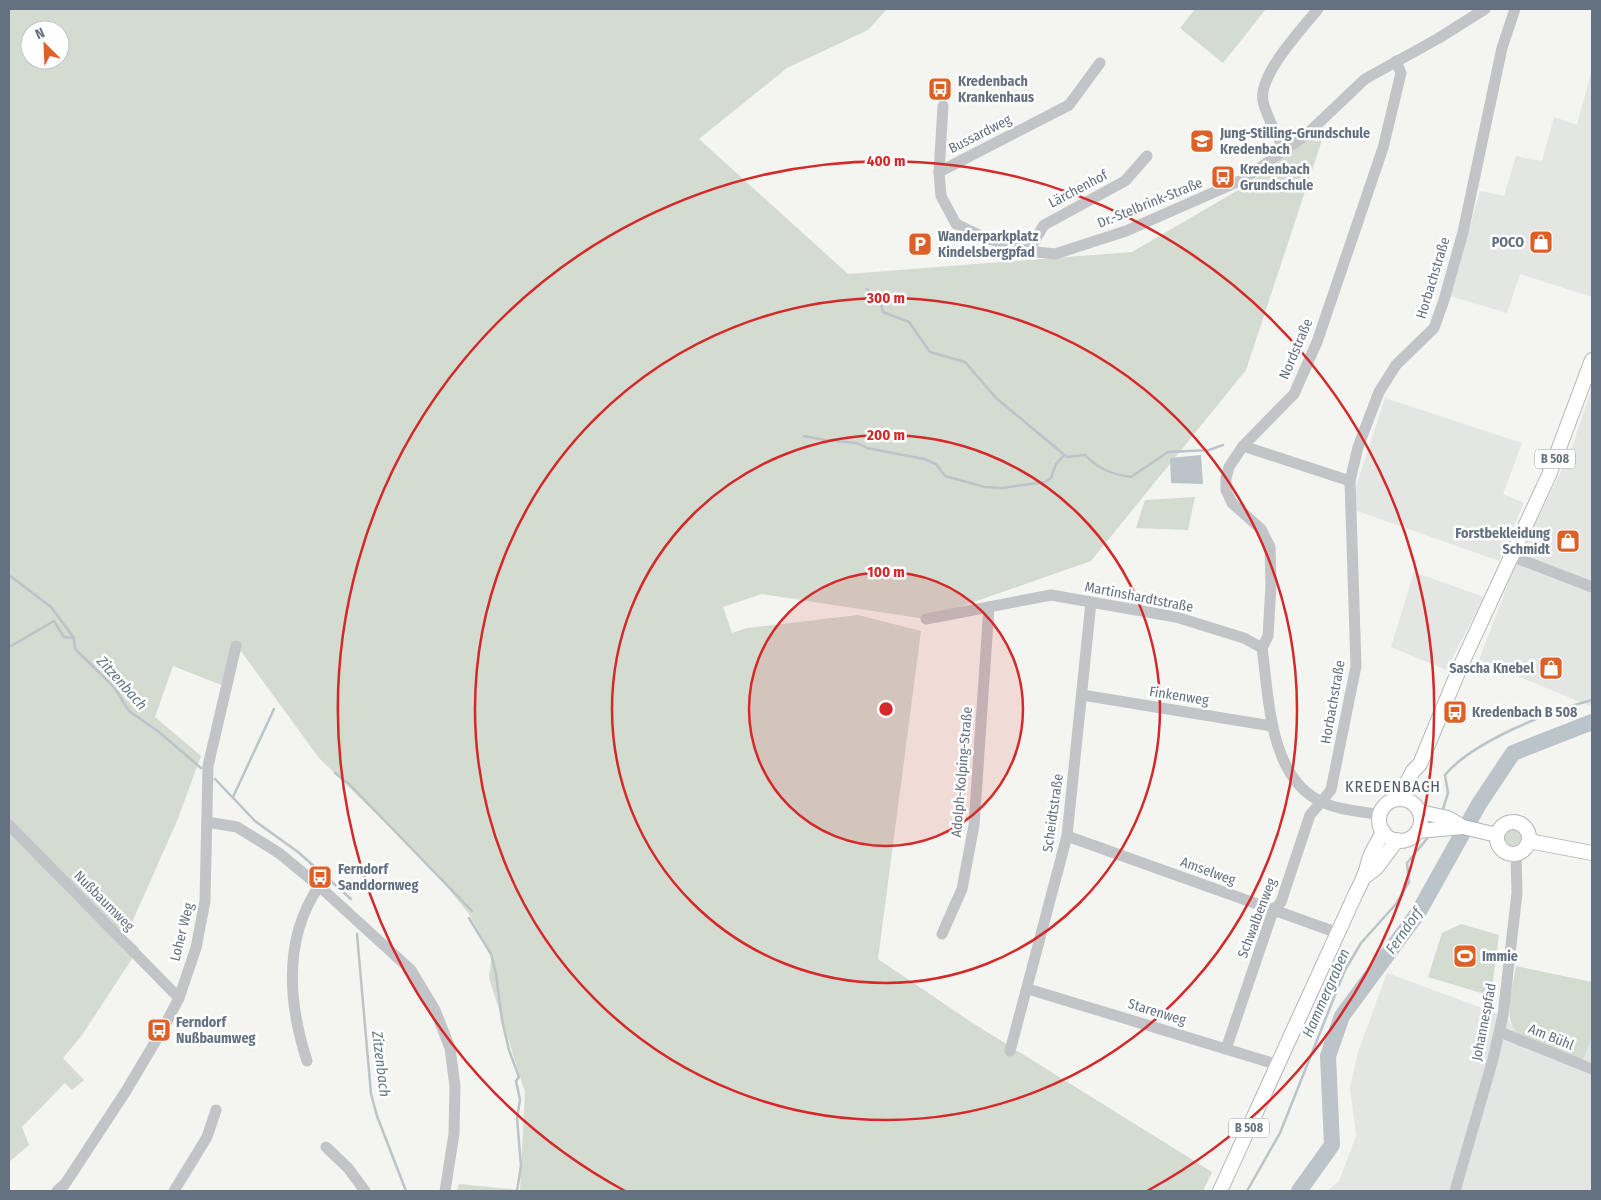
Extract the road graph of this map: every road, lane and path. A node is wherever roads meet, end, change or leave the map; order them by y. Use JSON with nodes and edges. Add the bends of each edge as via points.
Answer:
{"nodes":[{"id":1,"x":1318,"y":9,"type":"edge"},
{"id":2,"x":1485,"y":9,"type":"edge"},
{"id":3,"x":1515,"y":9,"type":"edge"},
{"id":4,"x":1396,"y":61,"type":"junction"},
{"id":5,"x":1100,"y":63,"type":"dead end"},
{"id":6,"x":943,"y":106,"type":"dead end"},
{"id":7,"x":1284,"y":151,"type":"junction"},
{"id":8,"x":1147,"y":156,"type":"dead end"},
{"id":9,"x":939,"y":172,"type":"junction"},
{"id":10,"x":1028,"y":251,"type":"junction"},
{"id":11,"x":1592,"y":360,"type":"edge"},
{"id":12,"x":1243,"y":446,"type":"junction"},
{"id":13,"x":1350,"y":481,"type":"junction"},
{"id":14,"x":1511,"y":556,"type":"junction"},
{"id":15,"x":1592,"y":587,"type":"edge"},
{"id":16,"x":1091,"y":602,"type":"junction"},
{"id":17,"x":989,"y":606,"type":"junction"},
{"id":18,"x":926,"y":619,"type":"dead end"},
{"id":19,"x":236,"y":646,"type":"dead end"},
{"id":20,"x":1262,"y":648,"type":"junction"},
{"id":21,"x":1082,"y":695,"type":"junction"},
{"id":22,"x":1272,"y":726,"type":"junction"},
{"id":23,"x":1420,"y":764,"type":"junction"},
{"id":24,"x":1398,"y":799,"type":"junction"},
{"id":25,"x":1321,"y":802,"type":"junction"},
{"id":26,"x":1416,"y":808,"type":"junction"},
{"id":27,"x":1380,"y":815,"type":"junction"},
{"id":28,"x":207,"y":822,"type":"junction"},
{"id":29,"x":9,"y":825,"type":"edge"},
{"id":30,"x":1463,"y":827,"type":"junction"},
{"id":31,"x":1383,"y":831,"type":"junction"},
{"id":32,"x":1418,"y":831,"type":"junction"},
{"id":33,"x":1497,"y":835,"type":"junction"},
{"id":34,"x":1067,"y":836,"type":"junction"},
{"id":35,"x":1397,"y":840,"type":"junction"},
{"id":36,"x":1529,"y":841,"type":"junction"},
{"id":37,"x":1516,"y":854,"type":"junction"},
{"id":38,"x":1592,"y":854,"type":"edge"},
{"id":39,"x":1367,"y":874,"type":"junction"},
{"id":40,"x":319,"y":886,"type":"junction"},
{"id":41,"x":1273,"y":911,"type":"junction"},
{"id":42,"x":1338,"y":933,"type":"junction"},
{"id":43,"x":942,"y":934,"type":"dead end"},
{"id":44,"x":1028,"y":989,"type":"junction"},
{"id":45,"x":179,"y":998,"type":"junction"},
{"id":46,"x":1500,"y":1032,"type":"junction"},
{"id":47,"x":1226,"y":1049,"type":"junction"},
{"id":48,"x":1010,"y":1051,"type":"dead end"},
{"id":49,"x":307,"y":1061,"type":"dead end"},
{"id":50,"x":1278,"y":1064,"type":"junction"},
{"id":51,"x":1592,"y":1069,"type":"edge"},
{"id":52,"x":216,"y":1110,"type":"dead end"},
{"id":53,"x":326,"y":1147,"type":"dead end"},
{"id":54,"x":65,"y":1189,"type":"edge"},
{"id":55,"x":174,"y":1191,"type":"edge"},
{"id":56,"x":365,"y":1191,"type":"edge"},
{"id":57,"x":445,"y":1191,"type":"edge"},
{"id":58,"x":1220,"y":1191,"type":"edge"},
{"id":59,"x":1455,"y":1191,"type":"edge"}],
"edges":[{"from":1,"to":7,"type":"street","via":[[1262,88],[1263,101]]},
{"from":2,"to":4,"type":"street","name":"Dr.-Stelbrink-Straße"},
{"from":3,"to":13,"type":"street","name":"Horbachstraße","via":[[1502,48],[1444,300],[1434,328],[1396,366],[1379,392],[1358,447]]},
{"from":4,"to":7,"type":"street","name":"Dr.-Stelbrink-Straße","via":[[1365,79],[1306,135]]},
{"from":4,"to":12,"type":"street","name":"Nordstraße","via":[[1401,73],[1383,148],[1317,342],[1294,394]]},
{"from":5,"to":9,"type":"street","name":"Bussardweg","via":[[1069,105]]},
{"from":6,"to":9,"type":"street","name":"Dr.-Stelbrink-Straße"},
{"from":7,"to":10,"type":"street","name":"Dr.-Stelbrink-Straße","via":[[1244,179],[1126,231],[1055,254]]},
{"from":8,"to":10,"type":"street","name":"Lärchenhof","via":[[1125,181],[1044,225]]},
{"from":9,"to":10,"type":"street","name":"Dr.-Stelbrink-Straße","via":[[940,196],[956,224],[983,237]]},
{"from":11,"to":14,"type":"main road","number":"B 508","via":[[1549,475]]},
{"from":12,"to":13,"type":"street"},
{"from":12,"to":20,"type":"street","name":"Nordstraße","via":[[1229,467],[1226,490],[1236,508],[1261,529],[1270,547],[1268,636]]},
{"from":13,"to":25,"type":"street","name":"Horbachstraße","via":[[1356,666],[1331,790]]},
{"from":14,"to":15,"type":"street"},
{"from":14,"to":23,"type":"main road","number":"B 508","via":[[1457,673]]},
{"from":16,"to":17,"type":"street","name":"Martinshardtstraße","via":[[1051,595]]},
{"from":16,"to":20,"type":"street","name":"Martinshardtstraße","via":[[1176,617],[1244,638]]},
{"from":16,"to":21,"type":"street","name":"Scheidtstraße"},
{"from":17,"to":18,"type":"street","name":"Martinshardtstraße"},
{"from":17,"to":43,"type":"street","name":"Adolph-Kolping-Straße","via":[[974,825],[962,889]]},
{"from":19,"to":28,"type":"street","name":"Loher Weg","via":[[208,766]]},
{"from":20,"to":22,"type":"street"},
{"from":21,"to":22,"type":"street","name":"Finkenweg"},
{"from":21,"to":34,"type":"street","name":"Scheidtstraße"},
{"from":22,"to":25,"type":"street","via":[[1295,781]]},
{"from":23,"to":24,"type":"main road","number":"B 508"},
{"from":23,"to":26,"type":"main road","number":"B 508"},
{"from":24,"to":26,"type":"main road"},
{"from":24,"to":27,"type":"main road","number":"B 508","via":[[1386,805]]},
{"from":25,"to":27,"type":"street"},
{"from":25,"to":41,"type":"street","name":"Schwalbenweg","via":[[1310,815],[1281,902]]},
{"from":26,"to":30,"type":"main road","via":[[1448,818]]},
{"from":26,"to":32,"type":"main road","number":"B 508","via":[[1420,825]]},
{"from":27,"to":31,"type":"main road"},
{"from":28,"to":40,"type":"street","via":[[237,827],[278,853]]},
{"from":28,"to":45,"type":"street","name":"Loher Weg","via":[[205,900],[196,948]]},
{"from":29,"to":45,"type":"street","name":"Nußbaumweg"},
{"from":30,"to":32,"type":"main road"},
{"from":30,"to":33,"type":"main road"},
{"from":31,"to":35,"type":"main road"},
{"from":31,"to":39,"type":"main road","number":"B 508","via":[[1370,858]]},
{"from":32,"to":35,"type":"main road","via":[[1408,839]]},
{"from":33,"to":36,"type":"main road","via":[[1504,824],[1516,822],[1527,829]]},
{"from":33,"to":37,"type":"main road","via":[[1502,849]]},
{"from":34,"to":41,"type":"street","name":"Amselweg"},
{"from":34,"to":44,"type":"street","name":"Scheidtstraße"},
{"from":35,"to":39,"type":"main road","number":"B 508","via":[[1377,867]]},
{"from":36,"to":37,"type":"main road","via":[[1525,849]]},
{"from":36,"to":38,"type":"main road"},
{"from":37,"to":46,"type":"street","name":"Johannespfad","via":[[1517,894]]},
{"from":39,"to":42,"type":"main road","number":"B 508"},
{"from":40,"to":49,"type":"street","via":[[298,927],[293,958],[296,1028]]},
{"from":40,"to":57,"type":"street","via":[[411,970],[435,1010],[450,1048],[455,1086],[454,1134]]},
{"from":41,"to":42,"type":"street","name":"Amselweg"},
{"from":41,"to":47,"type":"street","name":"Schwalbenweg"},
{"from":42,"to":50,"type":"main road","number":"B 508"},
{"from":44,"to":47,"type":"street","name":"Starenweg"},
{"from":44,"to":48,"type":"street","name":"Scheidtstraße"},
{"from":45,"to":54,"type":"street","name":"Loher Weg","via":[[142,1065]]},
{"from":46,"to":51,"type":"street","name":"Am Bühl"},
{"from":46,"to":59,"type":"street","name":"Johannespfad"},
{"from":47,"to":50,"type":"street","name":"Starenweg"},
{"from":50,"to":58,"type":"main road","number":"B 508"},
{"from":52,"to":55,"type":"street","via":[[207,1137]]},
{"from":53,"to":56,"type":"street","via":[[348,1168]]}]}
